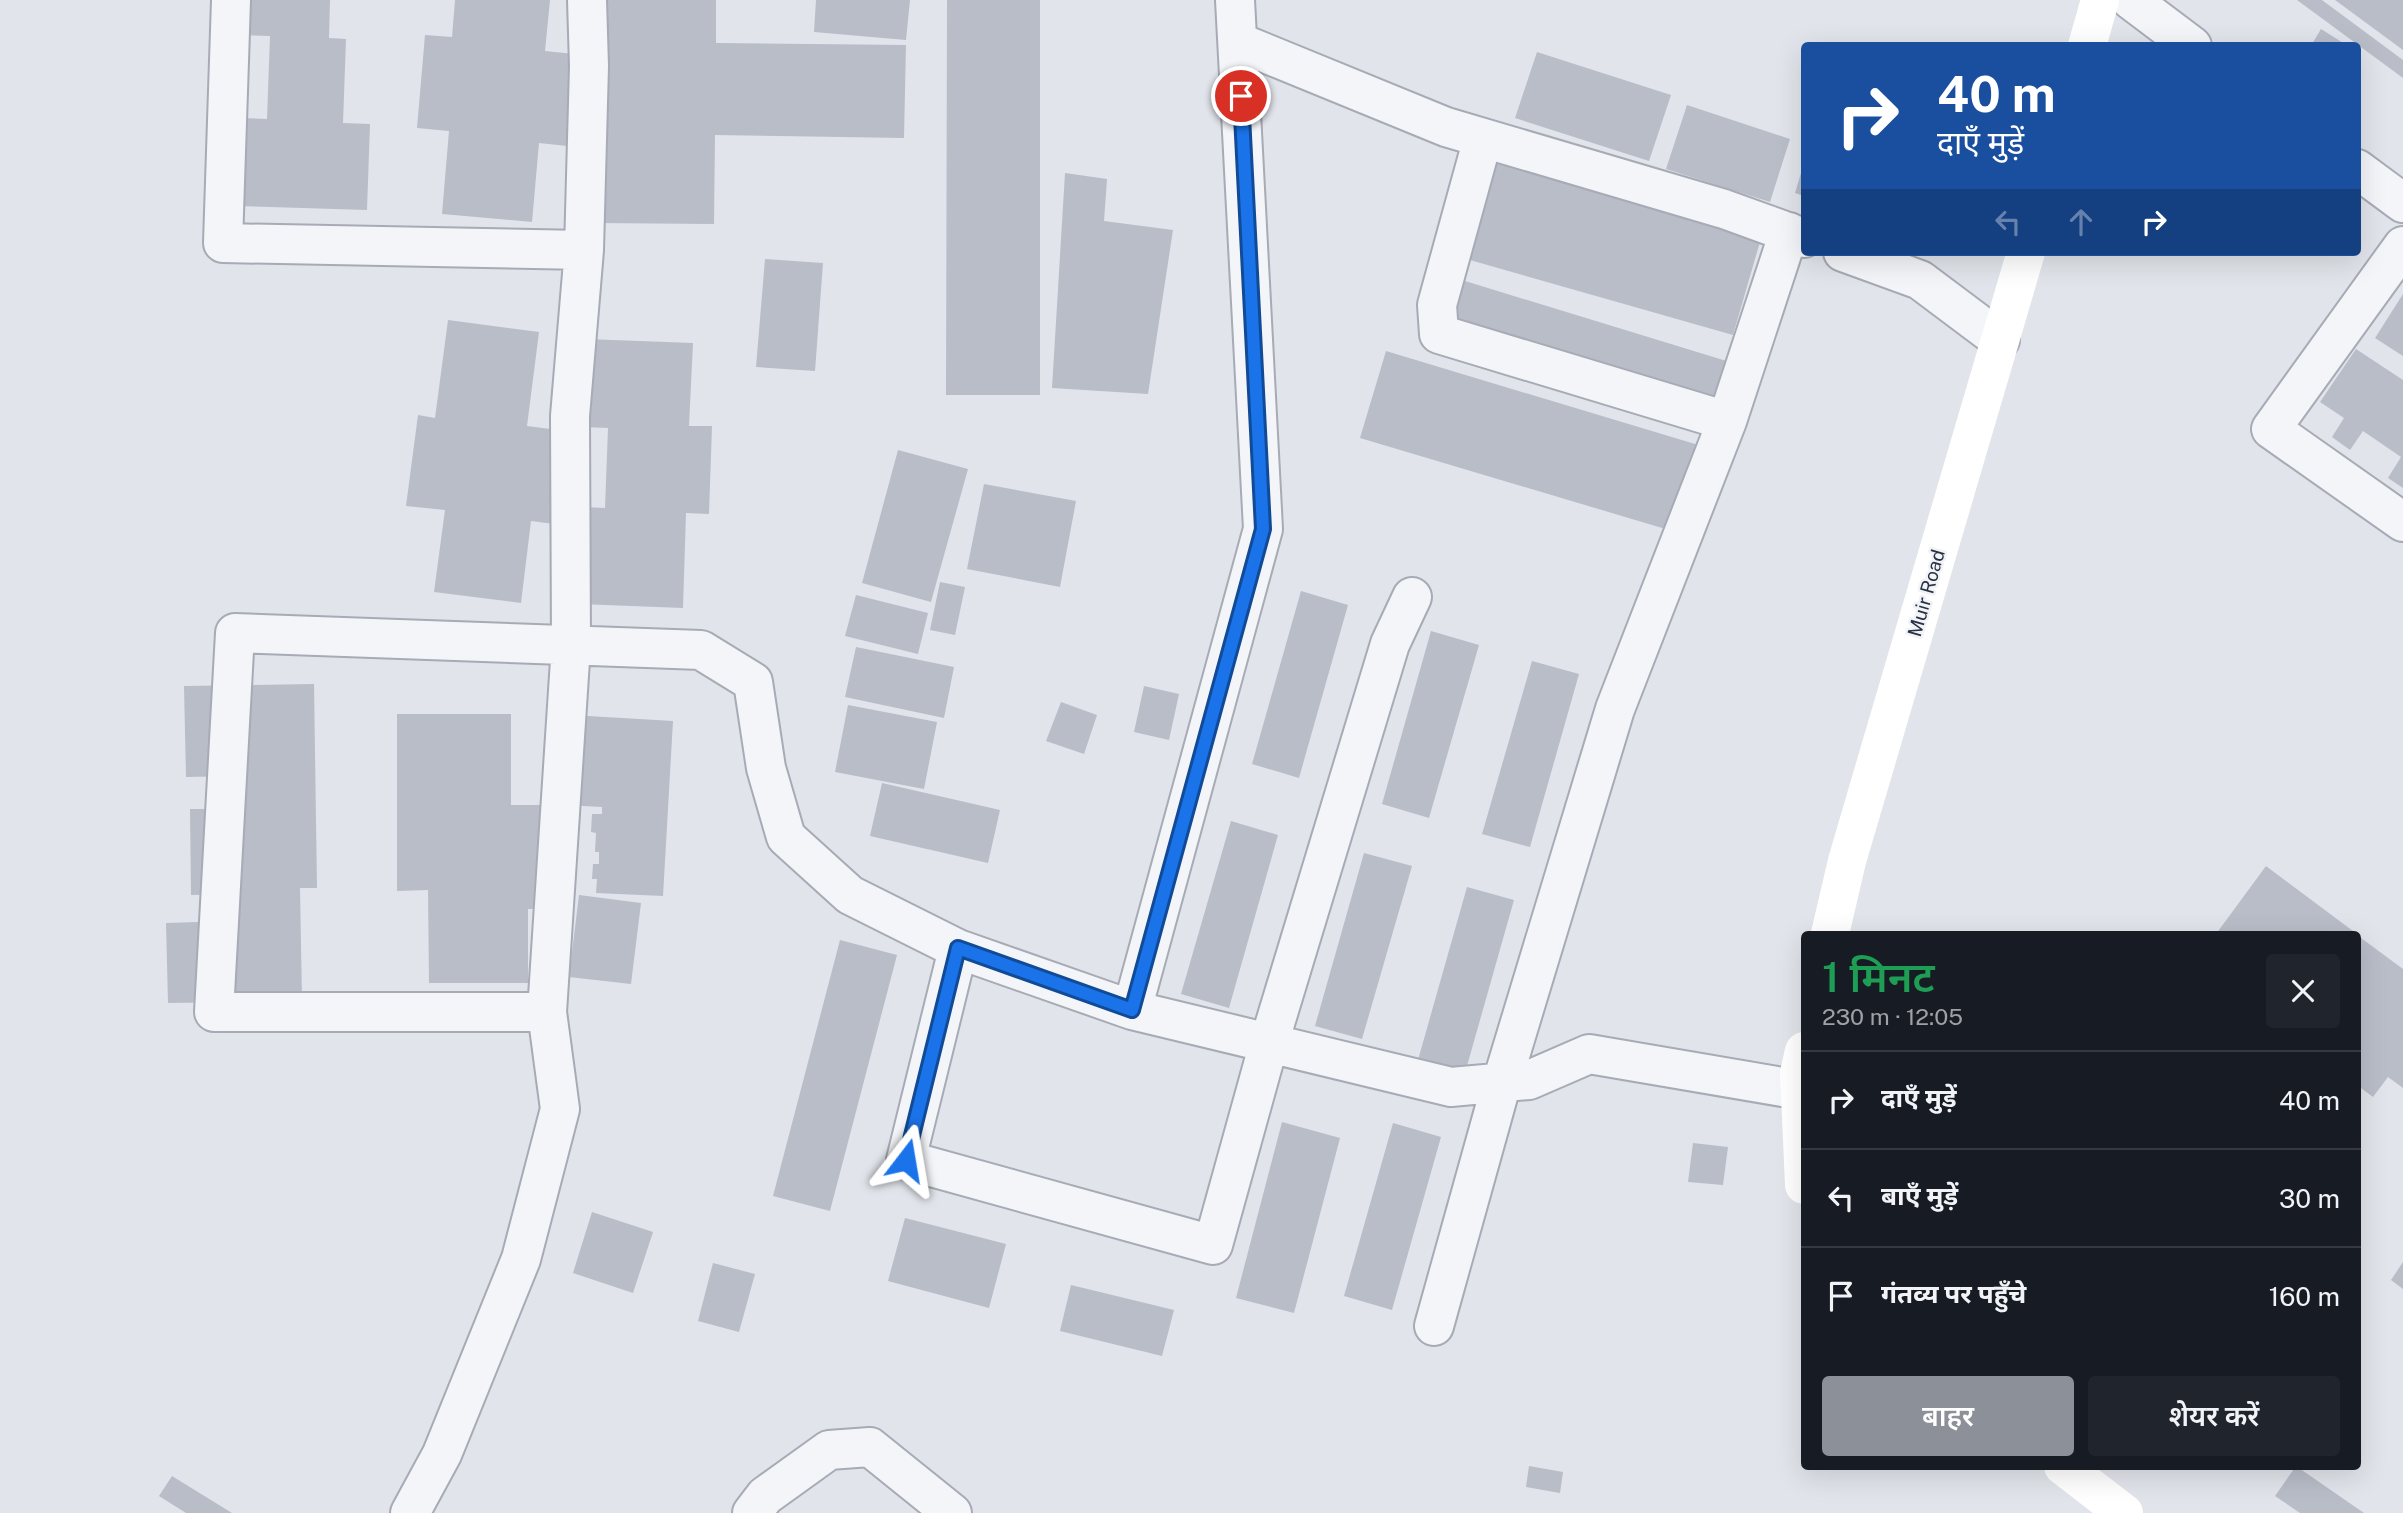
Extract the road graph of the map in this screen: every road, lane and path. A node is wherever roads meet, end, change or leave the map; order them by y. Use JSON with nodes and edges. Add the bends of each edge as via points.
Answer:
{"nodes":[{"id":1,"x":231,"y":0,"type":"edge"},
{"id":2,"x":587,"y":0,"type":"edge"},
{"id":3,"x":1235,"y":0,"type":"edge"},
{"id":4,"x":2100,"y":0,"type":"edge"},
{"id":5,"x":2130,"y":0,"type":"edge"},
{"id":6,"x":1238,"y":42,"type":"junction"},
{"id":7,"x":2088,"y":42,"type":"edge"},
{"id":8,"x":2187,"y":42,"type":"edge"},
{"id":9,"x":1483,"y":138,"type":"junction"},
{"id":10,"x":2361,"y":172,"type":"edge"},
{"id":11,"x":2403,"y":203,"type":"edge"},
{"id":12,"x":1797,"y":235,"type":"edge"},
{"id":13,"x":2403,"y":246,"type":"edge"},
{"id":14,"x":584,"y":250,"type":"junction"},
{"id":15,"x":1854,"y":256,"type":"edge"},
{"id":16,"x":2025,"y":256,"type":"edge"},
{"id":17,"x":2000,"y":340,"type":"junction"},
{"id":18,"x":1727,"y":421,"type":"junction"},
{"id":19,"x":2403,"y":522,"type":"edge"},
{"id":20,"x":1412,"y":597,"type":"dead end"},
{"id":21,"x":571,"y":645,"type":"junction"},
{"id":22,"x":1831,"y":931,"type":"edge"},
{"id":23,"x":958,"y":948,"type":"junction"},
{"id":24,"x":1132,"y":1010,"type":"junction"},
{"id":25,"x":547,"y":1012,"type":"junction"},
{"id":26,"x":1269,"y":1043,"type":"junction"},
{"id":27,"x":1801,"y":1080,"type":"edge"},
{"id":28,"x":1502,"y":1082,"type":"junction"},
{"id":29,"x":1800,"y":1090,"type":"junction"},
{"id":30,"x":1801,"y":1114,"type":"edge"},
{"id":31,"x":1434,"y":1325,"type":"dead end"},
{"id":32,"x":2068,"y":1470,"type":"edge"},
{"id":33,"x":410,"y":1513,"type":"edge"},
{"id":34,"x":752,"y":1513,"type":"edge"},
{"id":35,"x":952,"y":1513,"type":"edge"},
{"id":36,"x":2124,"y":1513,"type":"edge"}],
"edges":[{"from":1,"to":14,"type":"street","via":[[223,243]]},
{"from":2,"to":14,"type":"street"},
{"from":3,"to":6,"type":"street"},
{"from":4,"to":7,"type":"main road"},
{"from":5,"to":8,"type":"street"},
{"from":6,"to":9,"type":"street"},
{"from":6,"to":24,"type":"street","via":[[1263,529]]},
{"from":9,"to":12,"type":"street"},
{"from":9,"to":18,"type":"street","via":[[1437,305],[1439,334]]},
{"from":10,"to":11,"type":"street"},
{"from":12,"to":18,"type":"street"},
{"from":13,"to":19,"type":"street","via":[[2271,429]]},
{"from":14,"to":21,"type":"street","via":[[570,416]]},
{"from":15,"to":17,"type":"street","via":[[1920,279]]},
{"from":16,"to":17,"type":"main road","name":"Muir Road"},
{"from":17,"to":22,"type":"main road","name":"Muir Road","via":[[1847,861]]},
{"from":18,"to":28,"type":"street","via":[[1615,709]]},
{"from":20,"to":26,"type":"street","via":[[1390,644]]},
{"from":21,"to":23,"type":"street","via":[[701,650],[753,682],[766,768],[786,837],[850,895]]},
{"from":21,"to":25,"type":"street"},
{"from":21,"to":25,"type":"street","via":[[235,633],[214,1012]]},
{"from":23,"to":24,"type":"street"},
{"from":23,"to":26,"type":"street","via":[[906,1160],[1213,1245]]},
{"from":24,"to":26,"type":"street"},
{"from":25,"to":33,"type":"street","via":[[560,1108],[521,1259],[442,1454]]},
{"from":26,"to":28,"type":"street","via":[[1451,1087]]},
{"from":27,"to":29,"type":"main road"},
{"from":28,"to":29,"type":"street","via":[[1529,1080],[1589,1054]]},
{"from":28,"to":31,"type":"street"},
{"from":29,"to":30,"type":"main road"},
{"from":32,"to":36,"type":"main road"},
{"from":34,"to":35,"type":"street","via":[[765,1496],[829,1450],[870,1447]]}]}
